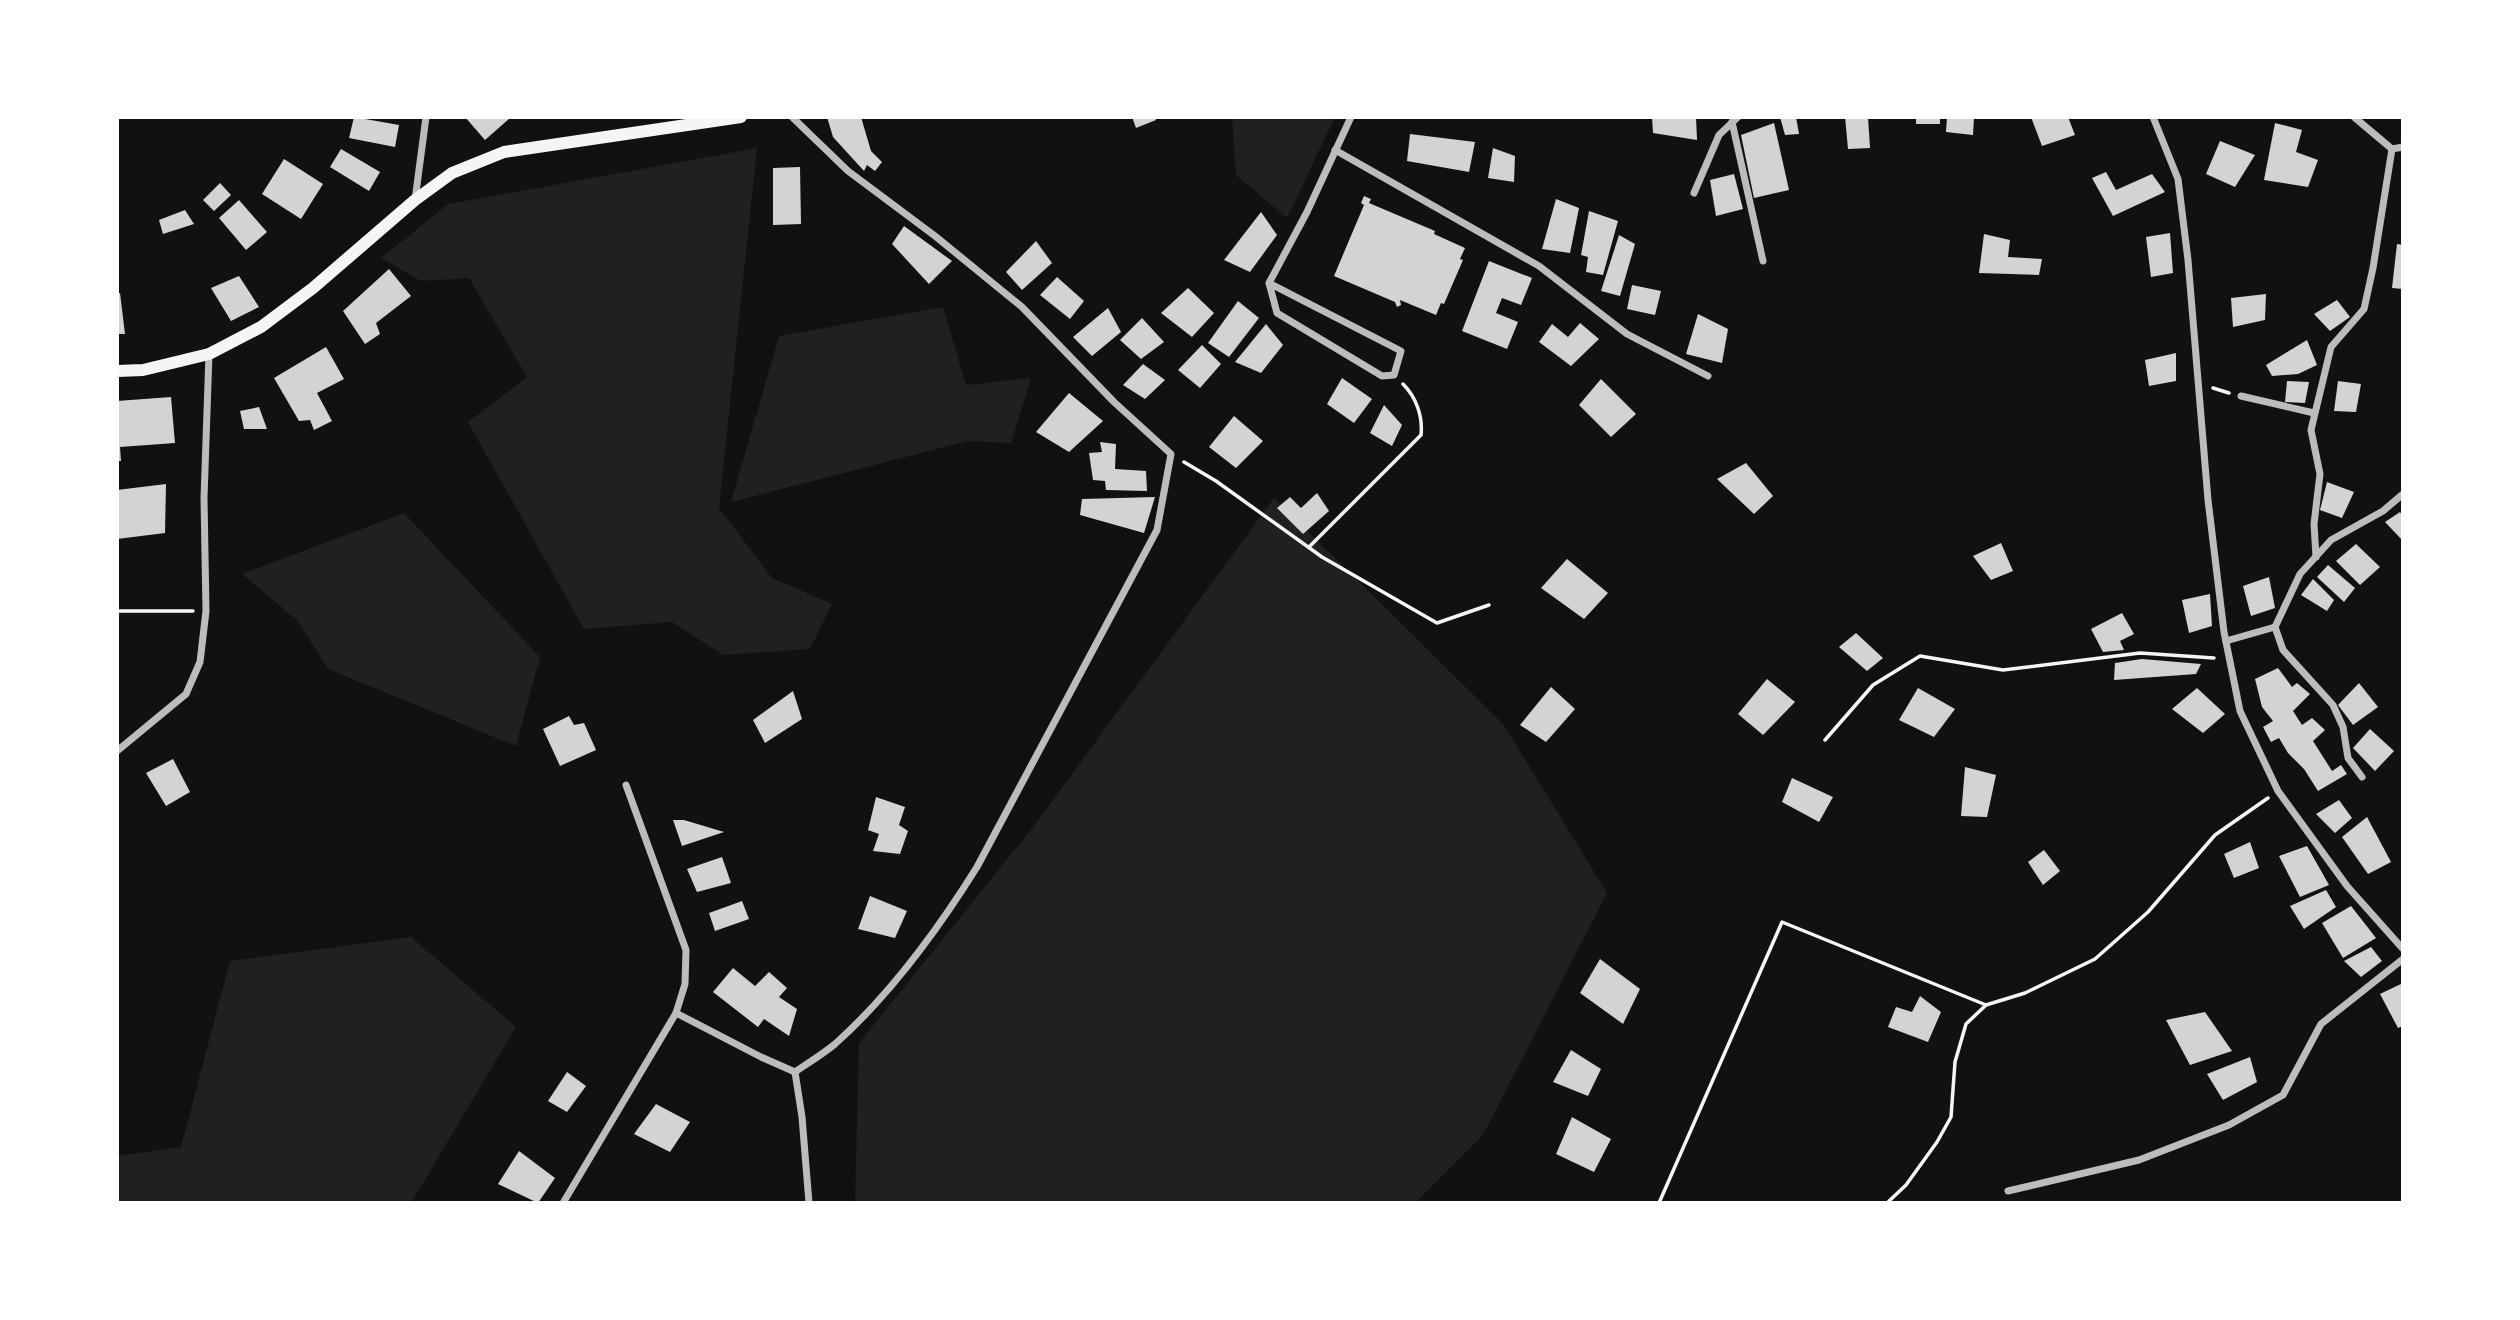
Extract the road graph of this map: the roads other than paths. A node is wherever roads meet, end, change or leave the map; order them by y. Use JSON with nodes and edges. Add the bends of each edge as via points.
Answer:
{"nodes":[{"id":1,"x":426,"y":117,"type":"edge"},
{"id":2,"x":741,"y":117,"type":"edge"},
{"id":3,"x":792,"y":117,"type":"edge"},
{"id":4,"x":1351,"y":117,"type":"edge"},
{"id":5,"x":2153,"y":117,"type":"edge"},
{"id":6,"x":2354,"y":117,"type":"edge"},
{"id":7,"x":1735,"y":120,"type":"edge"},
{"id":8,"x":2403,"y":147,"type":"edge"},
{"id":9,"x":2392,"y":149,"type":"junction"},
{"id":10,"x":1335,"y":150,"type":"junction"},
{"id":11,"x":1694,"y":192,"type":"dead end"},
{"id":12,"x":415,"y":200,"type":"junction"},
{"id":13,"x":1763,"y":261,"type":"dead end"},
{"id":14,"x":1269,"y":283,"type":"junction"},
{"id":15,"x":209,"y":354,"type":"junction"},
{"id":16,"x":117,"y":371,"type":"edge"},
{"id":17,"x":1708,"y":376,"type":"dead end"},
{"id":18,"x":2241,"y":397,"type":"road end"},
{"id":19,"x":2314,"y":413,"type":"junction"},
{"id":20,"x":2403,"y":494,"type":"edge"},
{"id":21,"x":2316,"y":557,"type":"junction"},
{"id":22,"x":2276,"y":627,"type":"junction"},
{"id":23,"x":2226,"y":641,"type":"junction"},
{"id":24,"x":117,"y":751,"type":"edge"},
{"id":25,"x":2362,"y":776,"type":"dead end"},
{"id":26,"x":626,"y":785,"type":"dead end"},
{"id":27,"x":2403,"y":950,"type":"edge"},
{"id":28,"x":2403,"y":959,"type":"edge"},
{"id":29,"x":676,"y":1013,"type":"junction"},
{"id":30,"x":795,"y":1072,"type":"junction"},
{"id":31,"x":2008,"y":1191,"type":"dead end"},
{"id":32,"x":563,"y":1203,"type":"edge"},
{"id":33,"x":809,"y":1203,"type":"edge"}],
"edges":[{"from":1,"to":12,"type":"street"},
{"from":2,"to":12,"type":"main road","via":[[504,152],[452,173]]},
{"from":3,"to":30,"type":"street","via":[[848,171],[1022,307],[1171,454],[1157,530],[977,867],[886,993],[833,1045]]},
{"from":4,"to":10,"type":"street"},
{"from":5,"to":23,"type":"street","via":[[2178,179]]},
{"from":6,"to":9,"type":"street"},
{"from":7,"to":11,"type":"street","via":[[1719,135]]},
{"from":7,"to":13,"type":"street"},
{"from":8,"to":9,"type":"street"},
{"from":9,"to":19,"type":"street","via":[[2364,309],[2331,347]]},
{"from":10,"to":14,"type":"street"},
{"from":10,"to":17,"type":"street","via":[[1539,266],[1627,334]]},
{"from":12,"to":15,"type":"main road","via":[[313,288],[271,319]]},
{"from":14,"to":14,"type":"street","via":[[1277,313],[1382,376],[1394,375],[1401,351]]},
{"from":15,"to":16,"type":"main road","via":[[143,370]]},
{"from":15,"to":24,"type":"street","via":[[206,611],[200,662],[186,694]]},
{"from":18,"to":19,"type":"street"},
{"from":19,"to":21,"type":"street","via":[[2311,430],[2320,474],[2314,524]]},
{"from":20,"to":21,"type":"street","via":[[2383,511],[2331,540]]},
{"from":21,"to":22,"type":"street","via":[[2300,574]]},
{"from":22,"to":23,"type":"street"},
{"from":22,"to":25,"type":"street","via":[[2283,650],[2333,705],[2343,727],[2348,758]]},
{"from":23,"to":27,"type":"street","via":[[2240,711],[2278,790],[2347,886]]},
{"from":26,"to":29,"type":"street","via":[[686,950],[685,984]]},
{"from":28,"to":31,"type":"street","via":[[2321,1024],[2283,1095],[2229,1125],[2139,1160]]},
{"from":29,"to":30,"type":"street"},
{"from":29,"to":32,"type":"street"},
{"from":30,"to":33,"type":"street"}]}
